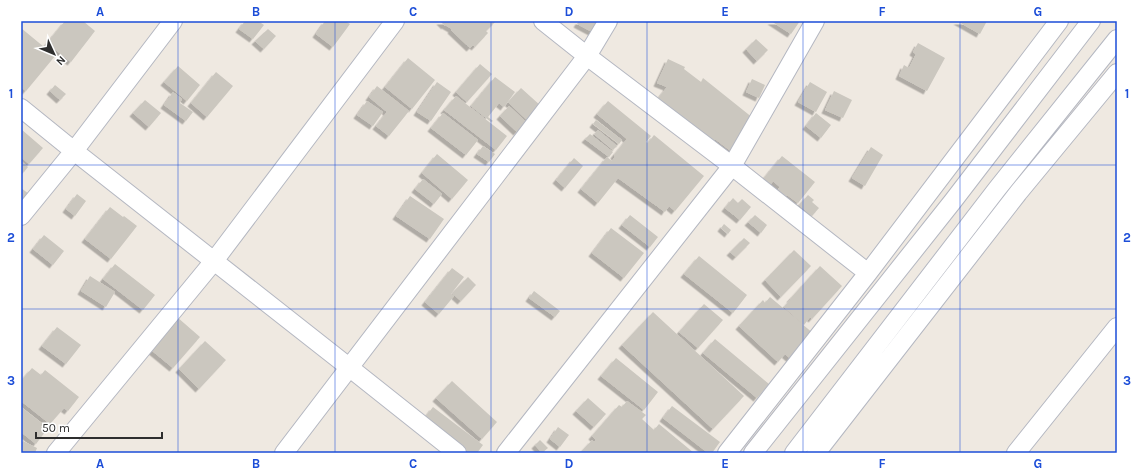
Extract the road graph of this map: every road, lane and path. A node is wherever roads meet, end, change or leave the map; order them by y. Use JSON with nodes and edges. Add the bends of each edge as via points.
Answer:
{"nodes":[{"id":1,"x":173,"y":21,"type":"edge"},
{"id":2,"x":395,"y":21,"type":"edge"},
{"id":3,"x":543,"y":21,"type":"edge"},
{"id":4,"x":608,"y":21,"type":"edge"},
{"id":5,"x":815,"y":21,"type":"edge"},
{"id":6,"x":1059,"y":21,"type":"edge"},
{"id":7,"x":1091,"y":21,"type":"edge"},
{"id":8,"x":1117,"y":39,"type":"edge"},
{"id":9,"x":587,"y":56,"type":"junction"},
{"id":10,"x":1117,"y":73,"type":"edge"},
{"id":11,"x":21,"y":108,"type":"edge"},
{"id":12,"x":74,"y":151,"type":"junction"},
{"id":13,"x":732,"y":166,"type":"junction"},
{"id":14,"x":21,"y":216,"type":"edge"},
{"id":15,"x":214,"y":261,"type":"junction"},
{"id":16,"x":868,"y":273,"type":"junction"},
{"id":17,"x":1117,"y":327,"type":"edge"},
{"id":18,"x":350,"y":368,"type":"junction"},
{"id":19,"x":56,"y":453,"type":"edge"},
{"id":20,"x":284,"y":453,"type":"edge"},
{"id":21,"x":456,"y":453,"type":"edge"},
{"id":22,"x":506,"y":453,"type":"edge"},
{"id":23,"x":727,"y":453,"type":"edge"},
{"id":24,"x":753,"y":453,"type":"edge"},
{"id":25,"x":794,"y":453,"type":"edge"},
{"id":26,"x":816,"y":453,"type":"edge"},
{"id":27,"x":1016,"y":453,"type":"edge"}],
"edges":[{"from":1,"to":12,"type":"street"},
{"from":2,"to":15,"type":"street"},
{"from":3,"to":9,"type":"street"},
{"from":4,"to":9,"type":"street"},
{"from":5,"to":13,"type":"street"},
{"from":6,"to":16,"type":"street"},
{"from":7,"to":24,"type":"street","via":[[954,201]]},
{"from":8,"to":25,"type":"street"},
{"from":9,"to":13,"type":"street"},
{"from":9,"to":18,"type":"street"},
{"from":10,"to":26,"type":"street","via":[[1018,193]]},
{"from":11,"to":12,"type":"street"},
{"from":12,"to":14,"type":"street"},
{"from":12,"to":15,"type":"street"},
{"from":13,"to":16,"type":"street"},
{"from":13,"to":22,"type":"street"},
{"from":15,"to":18,"type":"street"},
{"from":15,"to":19,"type":"street"},
{"from":16,"to":23,"type":"street"},
{"from":17,"to":27,"type":"street"},
{"from":18,"to":20,"type":"street"},
{"from":18,"to":21,"type":"street"}]}
